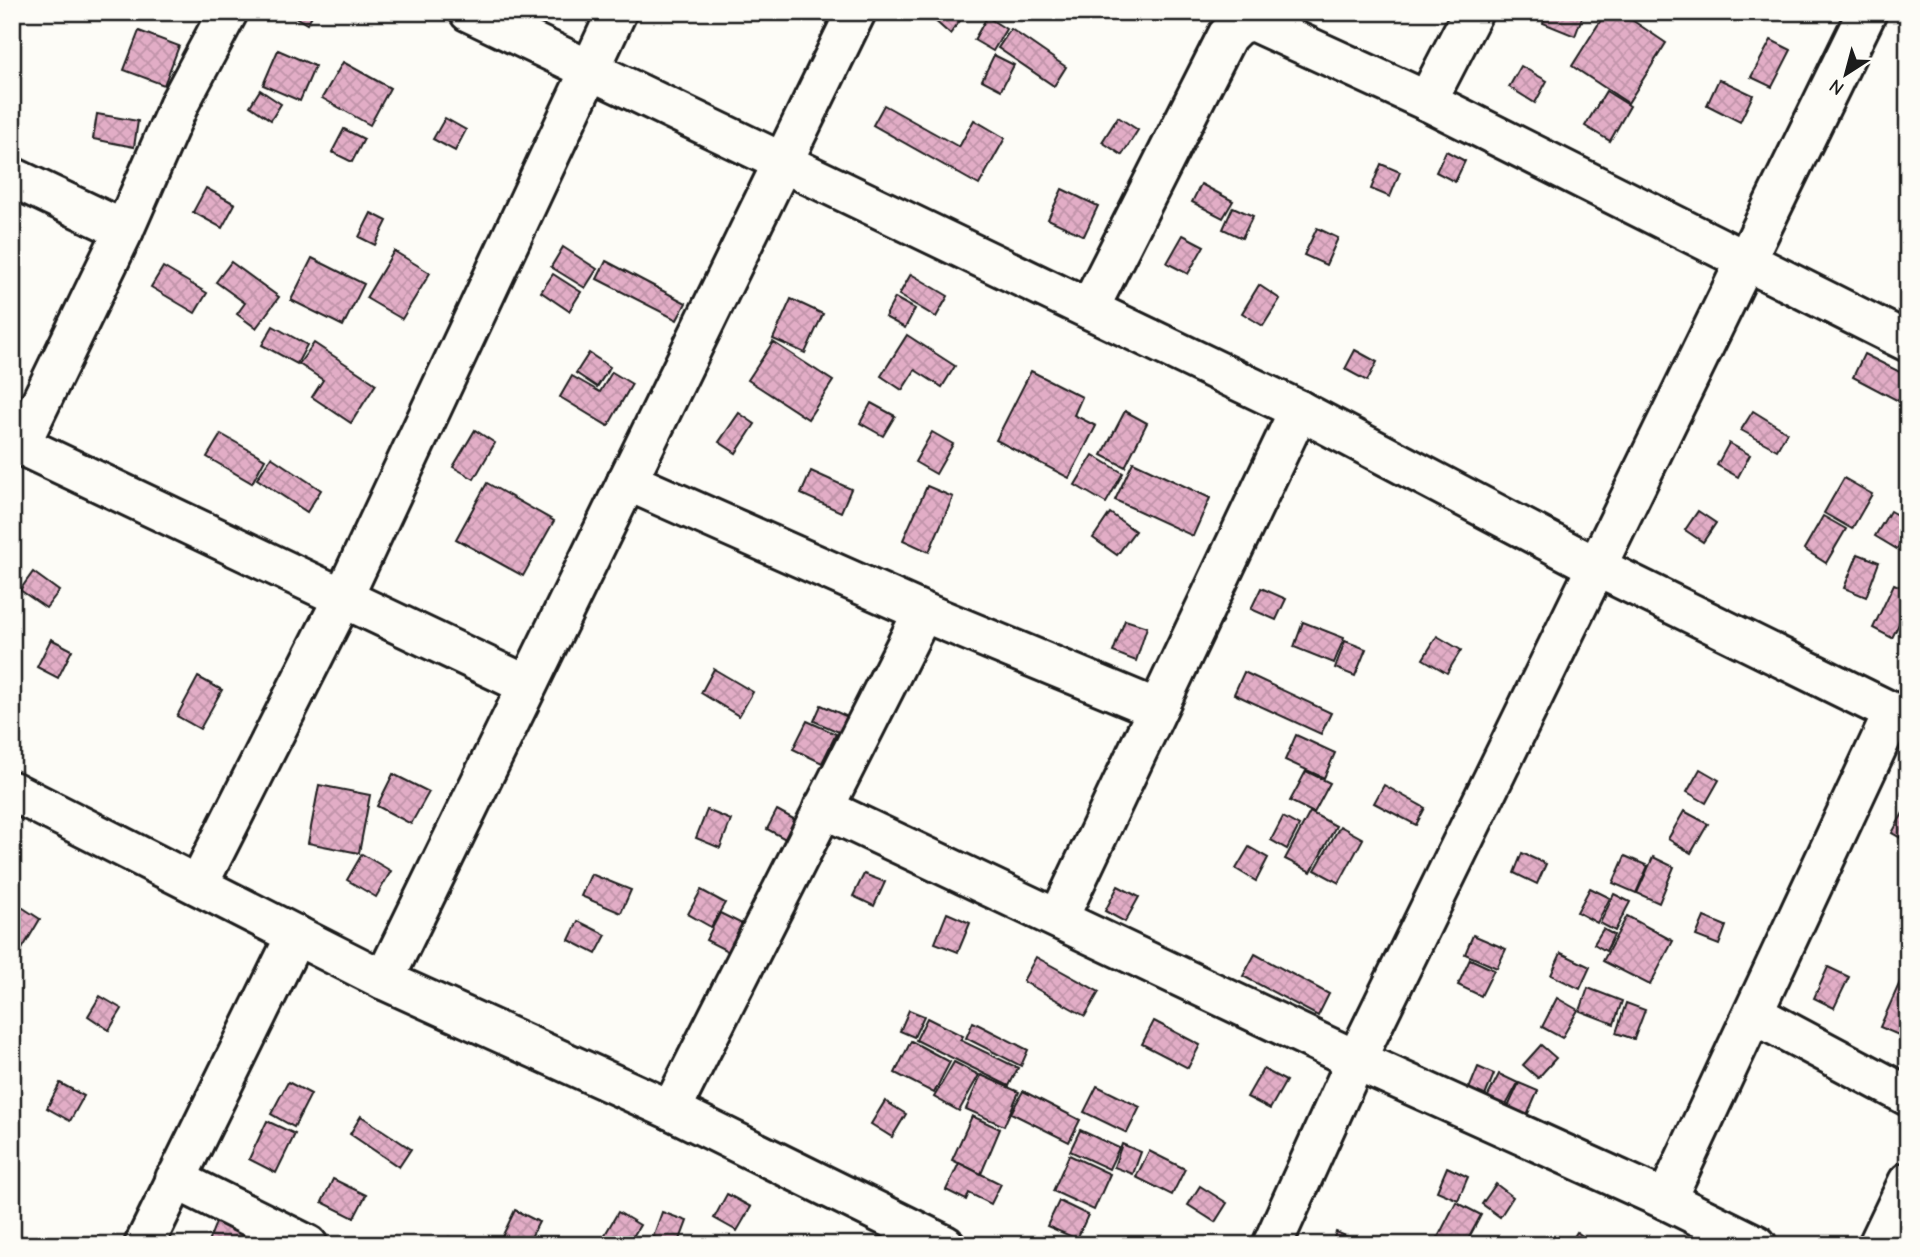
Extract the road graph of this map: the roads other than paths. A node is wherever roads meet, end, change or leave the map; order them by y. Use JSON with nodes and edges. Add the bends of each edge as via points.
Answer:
{"nodes":[{"id":1,"x":228,"y":12,"type":"edge"},
{"id":2,"x":469,"y":12,"type":"edge"},
{"id":3,"x":617,"y":12,"type":"edge"},
{"id":4,"x":856,"y":12,"type":"edge"},
{"id":5,"x":1473,"y":12,"type":"edge"},
{"id":6,"x":1867,"y":12,"type":"edge"},
{"id":7,"x":590,"y":67,"type":"junction"},
{"id":8,"x":1427,"y":101,"type":"junction"},
{"id":9,"x":783,"y":162,"type":"junction"},
{"id":10,"x":12,"y":177,"type":"edge"},
{"id":11,"x":124,"y":230,"type":"junction"},
{"id":12,"x":1746,"y":260,"type":"junction"},
{"id":13,"x":1089,"y":309,"type":"junction"},
{"id":14,"x":1908,"y":342,"type":"edge"},
{"id":15,"x":1299,"y":410,"type":"junction"},
{"id":16,"x":16,"y":443,"type":"edge"},
{"id":17,"x":627,"y":481,"type":"junction"},
{"id":18,"x":1597,"y":567,"type":"junction"},
{"id":19,"x":342,"y":600,"type":"junction"},
{"id":20,"x":923,"y":612,"type":"junction"},
{"id":21,"x":527,"y":685,"type":"junction"},
{"id":22,"x":1156,"y":708,"type":"junction"},
{"id":23,"x":1900,"y":717,"type":"edge"},
{"id":24,"x":15,"y":800,"type":"edge"},
{"id":25,"x":823,"y":808,"type":"junction"},
{"id":26,"x":198,"y":885,"type":"junction"},
{"id":27,"x":1059,"y":917,"type":"junction"},
{"id":28,"x":296,"y":935,"type":"junction"},
{"id":29,"x":384,"y":980,"type":"junction"},
{"id":30,"x":1754,"y":1014,"type":"junction"},
{"id":31,"x":1356,"y":1060,"type":"junction"},
{"id":32,"x":1908,"y":1096,"type":"edge"},
{"id":33,"x":671,"y":1110,"type":"junction"},
{"id":34,"x":175,"y":1179,"type":"junction"},
{"id":35,"x":1908,"y":1182,"type":"edge"},
{"id":36,"x":1666,"y":1200,"type":"junction"},
{"id":37,"x":879,"y":1231,"type":"edge"},
{"id":38,"x":144,"y":1245,"type":"edge"},
{"id":39,"x":308,"y":1245,"type":"edge"},
{"id":40,"x":945,"y":1245,"type":"edge"},
{"id":41,"x":1272,"y":1245,"type":"edge"},
{"id":42,"x":1757,"y":1245,"type":"edge"},
{"id":43,"x":1878,"y":1245,"type":"edge"}],
"edges":[{"from":1,"to":11,"type":"street","via":[[180,102]]},
{"from":2,"to":7,"type":"street"},
{"from":3,"to":7,"type":"street"},
{"from":4,"to":9,"type":"street"},
{"from":5,"to":8,"type":"street"},
{"from":6,"to":12,"type":"street"},
{"from":7,"to":9,"type":"street"},
{"from":7,"to":19,"type":"street"},
{"from":8,"to":12,"type":"street"},
{"from":8,"to":13,"type":"street","via":[[1252,21],[1238,25],[1227,36]]},
{"from":9,"to":13,"type":"street"},
{"from":9,"to":17,"type":"street"},
{"from":10,"to":11,"type":"street"},
{"from":11,"to":16,"type":"street"},
{"from":12,"to":14,"type":"street"},
{"from":12,"to":18,"type":"street"},
{"from":13,"to":15,"type":"street"},
{"from":15,"to":18,"type":"street"},
{"from":15,"to":22,"type":"street"},
{"from":16,"to":19,"type":"street"},
{"from":17,"to":20,"type":"street"},
{"from":17,"to":21,"type":"street"},
{"from":18,"to":23,"type":"street"},
{"from":18,"to":31,"type":"street"},
{"from":19,"to":21,"type":"street"},
{"from":19,"to":26,"type":"street"},
{"from":20,"to":22,"type":"street"},
{"from":20,"to":25,"type":"street"},
{"from":21,"to":29,"type":"street"},
{"from":22,"to":27,"type":"street"},
{"from":23,"to":30,"type":"street"},
{"from":24,"to":26,"type":"street"},
{"from":25,"to":27,"type":"street"},
{"from":25,"to":33,"type":"street"},
{"from":26,"to":28,"type":"street"},
{"from":27,"to":31,"type":"street"},
{"from":28,"to":29,"type":"street"},
{"from":28,"to":34,"type":"street"},
{"from":29,"to":33,"type":"street"},
{"from":30,"to":32,"type":"street"},
{"from":30,"to":36,"type":"street"},
{"from":31,"to":36,"type":"street"},
{"from":31,"to":41,"type":"street"},
{"from":33,"to":37,"type":"street"},
{"from":34,"to":38,"type":"street"},
{"from":34,"to":39,"type":"street"},
{"from":35,"to":43,"type":"street"},
{"from":36,"to":42,"type":"street"},
{"from":37,"to":40,"type":"street"}]}
